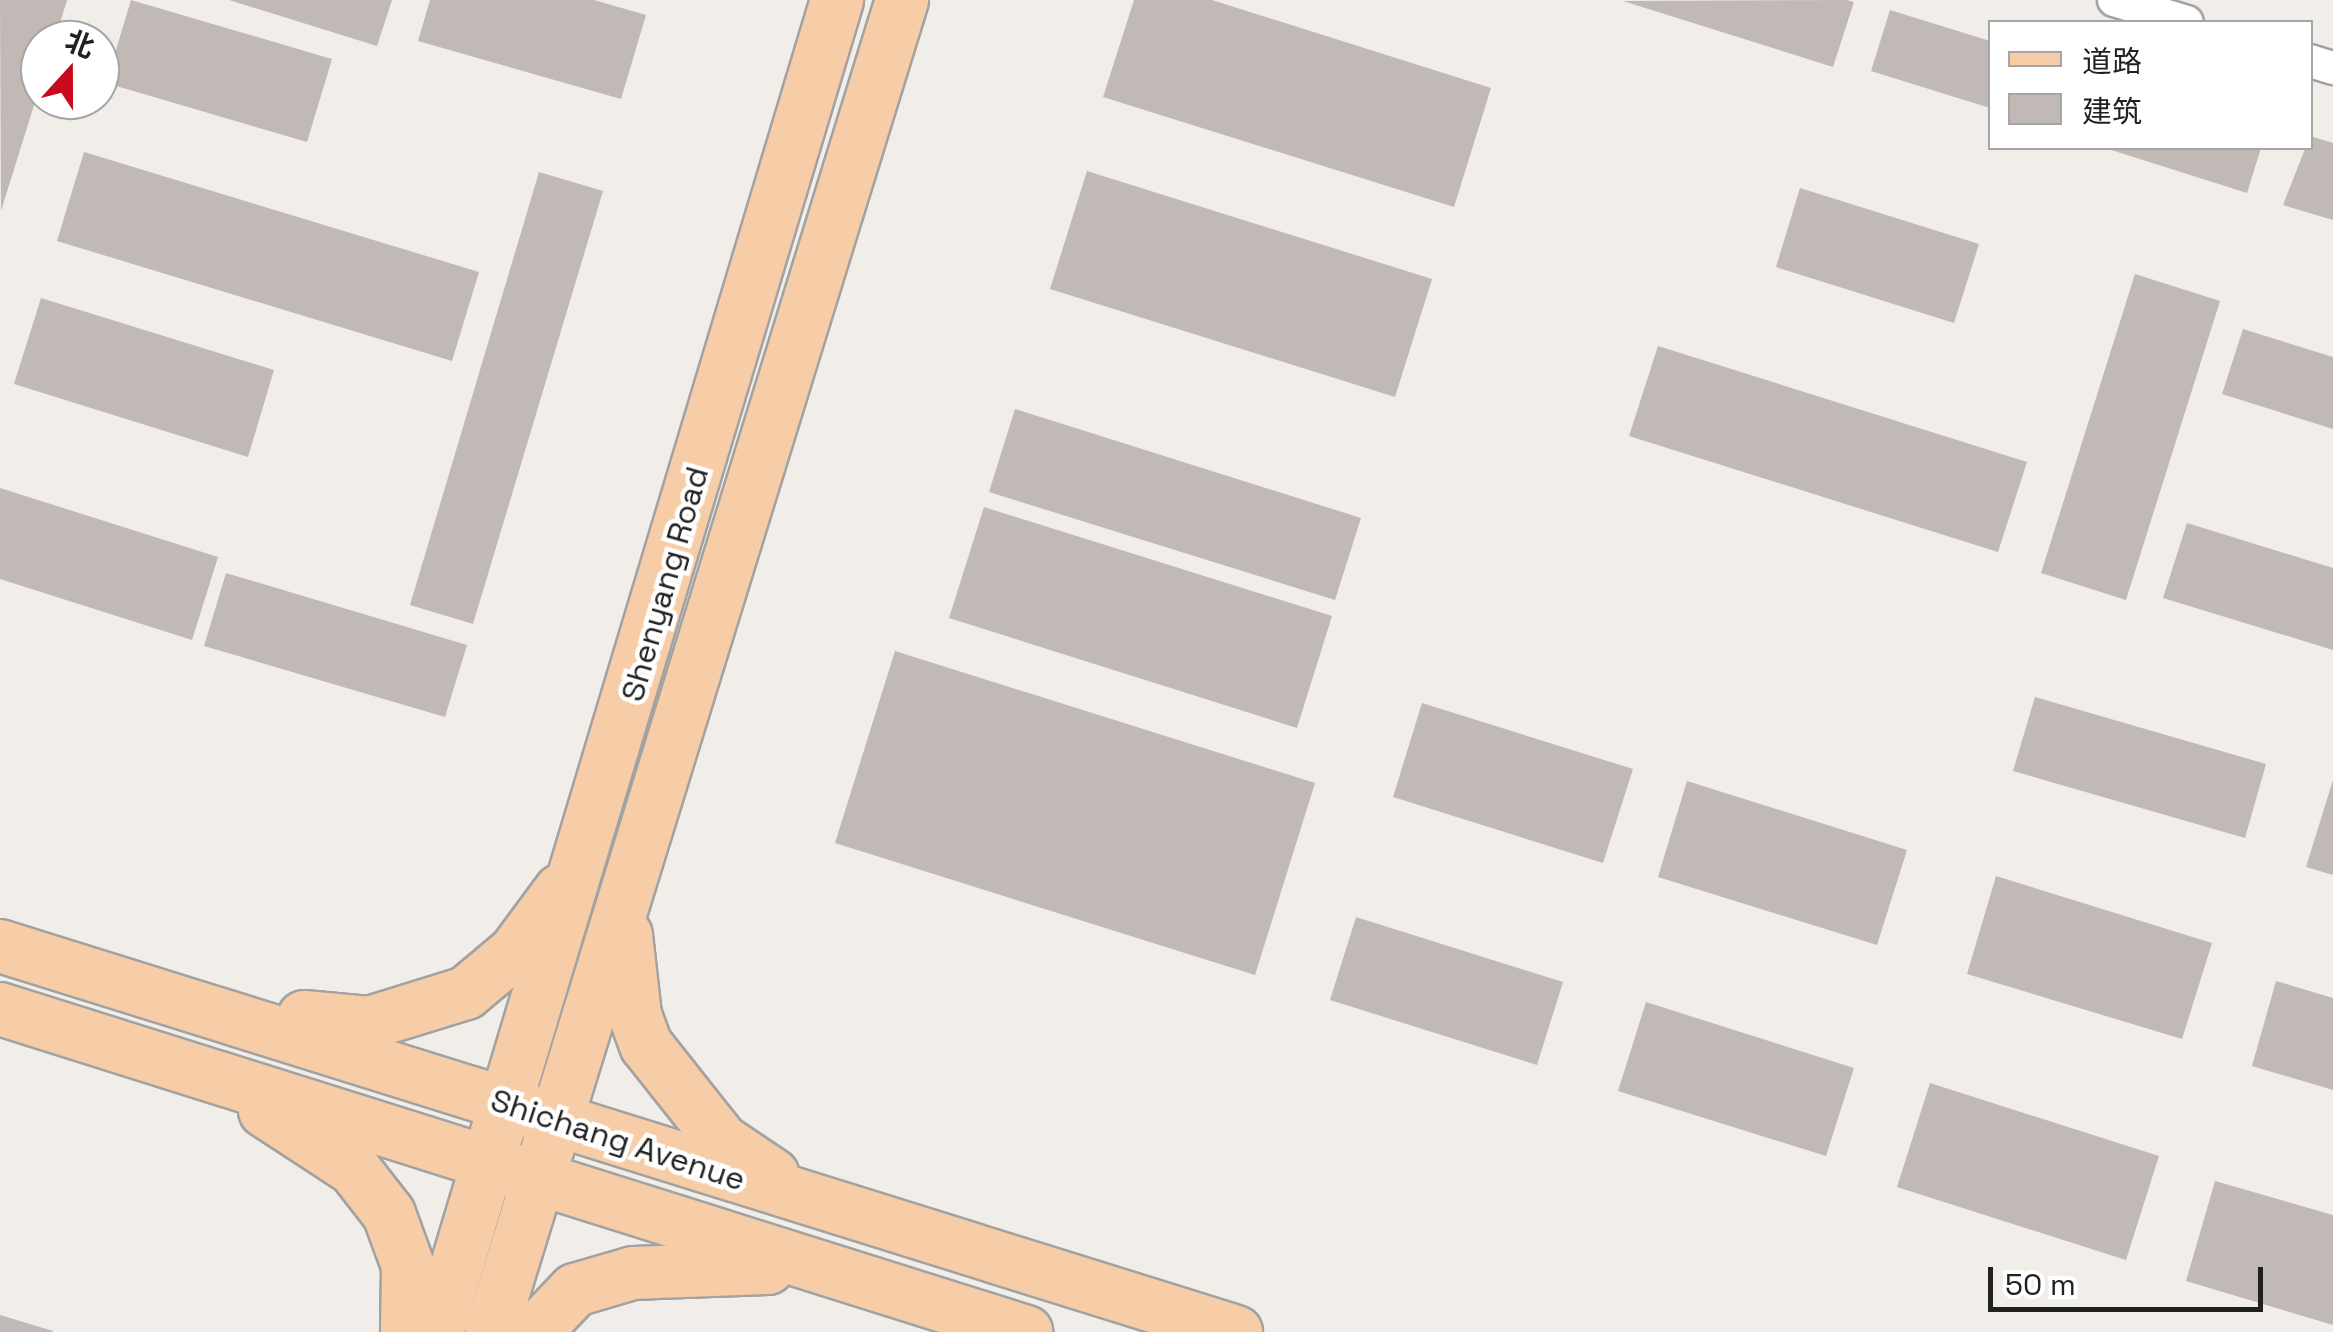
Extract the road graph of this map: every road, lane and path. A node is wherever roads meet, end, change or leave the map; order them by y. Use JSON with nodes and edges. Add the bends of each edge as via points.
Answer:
{"nodes":[{"id":1,"x":837,"y":0,"type":"edge"},
{"id":2,"x":902,"y":0,"type":"edge"},
{"id":3,"x":2114,"y":0,"type":"edge"},
{"id":4,"x":2180,"y":20,"type":"edge"},
{"id":5,"x":583,"y":860,"type":"junction"},
{"id":6,"x":623,"y":914,"type":"junction"},
{"id":7,"x":0,"y":946,"type":"edge"},
{"id":8,"x":0,"y":1009,"type":"edge"},
{"id":9,"x":212,"y":1009,"type":"junction"},
{"id":10,"x":192,"y":1064,"type":"junction"},
{"id":11,"x":506,"y":1105,"type":"junction"},
{"id":12,"x":558,"y":1120,"type":"junction"},
{"id":13,"x":487,"y":1167,"type":"junction"},
{"id":14,"x":538,"y":1183,"type":"junction"},
{"id":15,"x":816,"y":1204,"type":"junction"},
{"id":16,"x":810,"y":1267,"type":"junction"},
{"id":17,"x":407,"y":1332,"type":"edge"},
{"id":18,"x":437,"y":1332,"type":"edge"},
{"id":19,"x":492,"y":1332,"type":"edge"},
{"id":20,"x":534,"y":1332,"type":"edge"},
{"id":21,"x":1026,"y":1332,"type":"edge"},
{"id":22,"x":1236,"y":1332,"type":"edge"}],
"edges":[{"from":1,"to":5,"type":"main road","name":"Shenyang Road"},
{"from":2,"to":6,"type":"main road","name":"Shenyang Road"},
{"from":3,"to":4,"type":"street"},
{"from":5,"to":9,"type":"main road","via":[[515,952],[466,993],[369,1023]]},
{"from":5,"to":11,"type":"main road","name":"Shenyang Road"},
{"from":6,"to":12,"type":"main road","name":"Shenyang Road"},
{"from":6,"to":15,"type":"main road","via":[[635,1014],[646,1045],[722,1141]]},
{"from":7,"to":9,"type":"main road","name":"Shichang Avenue"},
{"from":8,"to":10,"type":"main road","name":"Shichang Avenue"},
{"from":9,"to":11,"type":"main road","name":"Shichang Avenue"},
{"from":10,"to":13,"type":"main road","name":"Shichang Avenue"},
{"from":10,"to":17,"type":"main road","via":[[354,1169],[390,1214],[408,1266]]},
{"from":11,"to":12,"type":"main road","name":"Shichang Avenue"},
{"from":11,"to":13,"type":"main road","name":"Shenyang Road"},
{"from":12,"to":14,"type":"main road","name":"Shenyang Road"},
{"from":12,"to":15,"type":"main road","name":"Shichang Avenue"},
{"from":13,"to":14,"type":"main road","name":"Shichang Avenue"},
{"from":13,"to":18,"type":"main road","name":"Shenyang Road"},
{"from":14,"to":16,"type":"main road","name":"Shichang Avenue"},
{"from":14,"to":19,"type":"main road","name":"Shenyang Road"},
{"from":15,"to":22,"type":"main road","name":"Shichang Avenue"},
{"from":16,"to":20,"type":"main road","via":[[633,1272],[576,1290]]},
{"from":16,"to":21,"type":"main road","name":"Shichang Avenue"}]}
